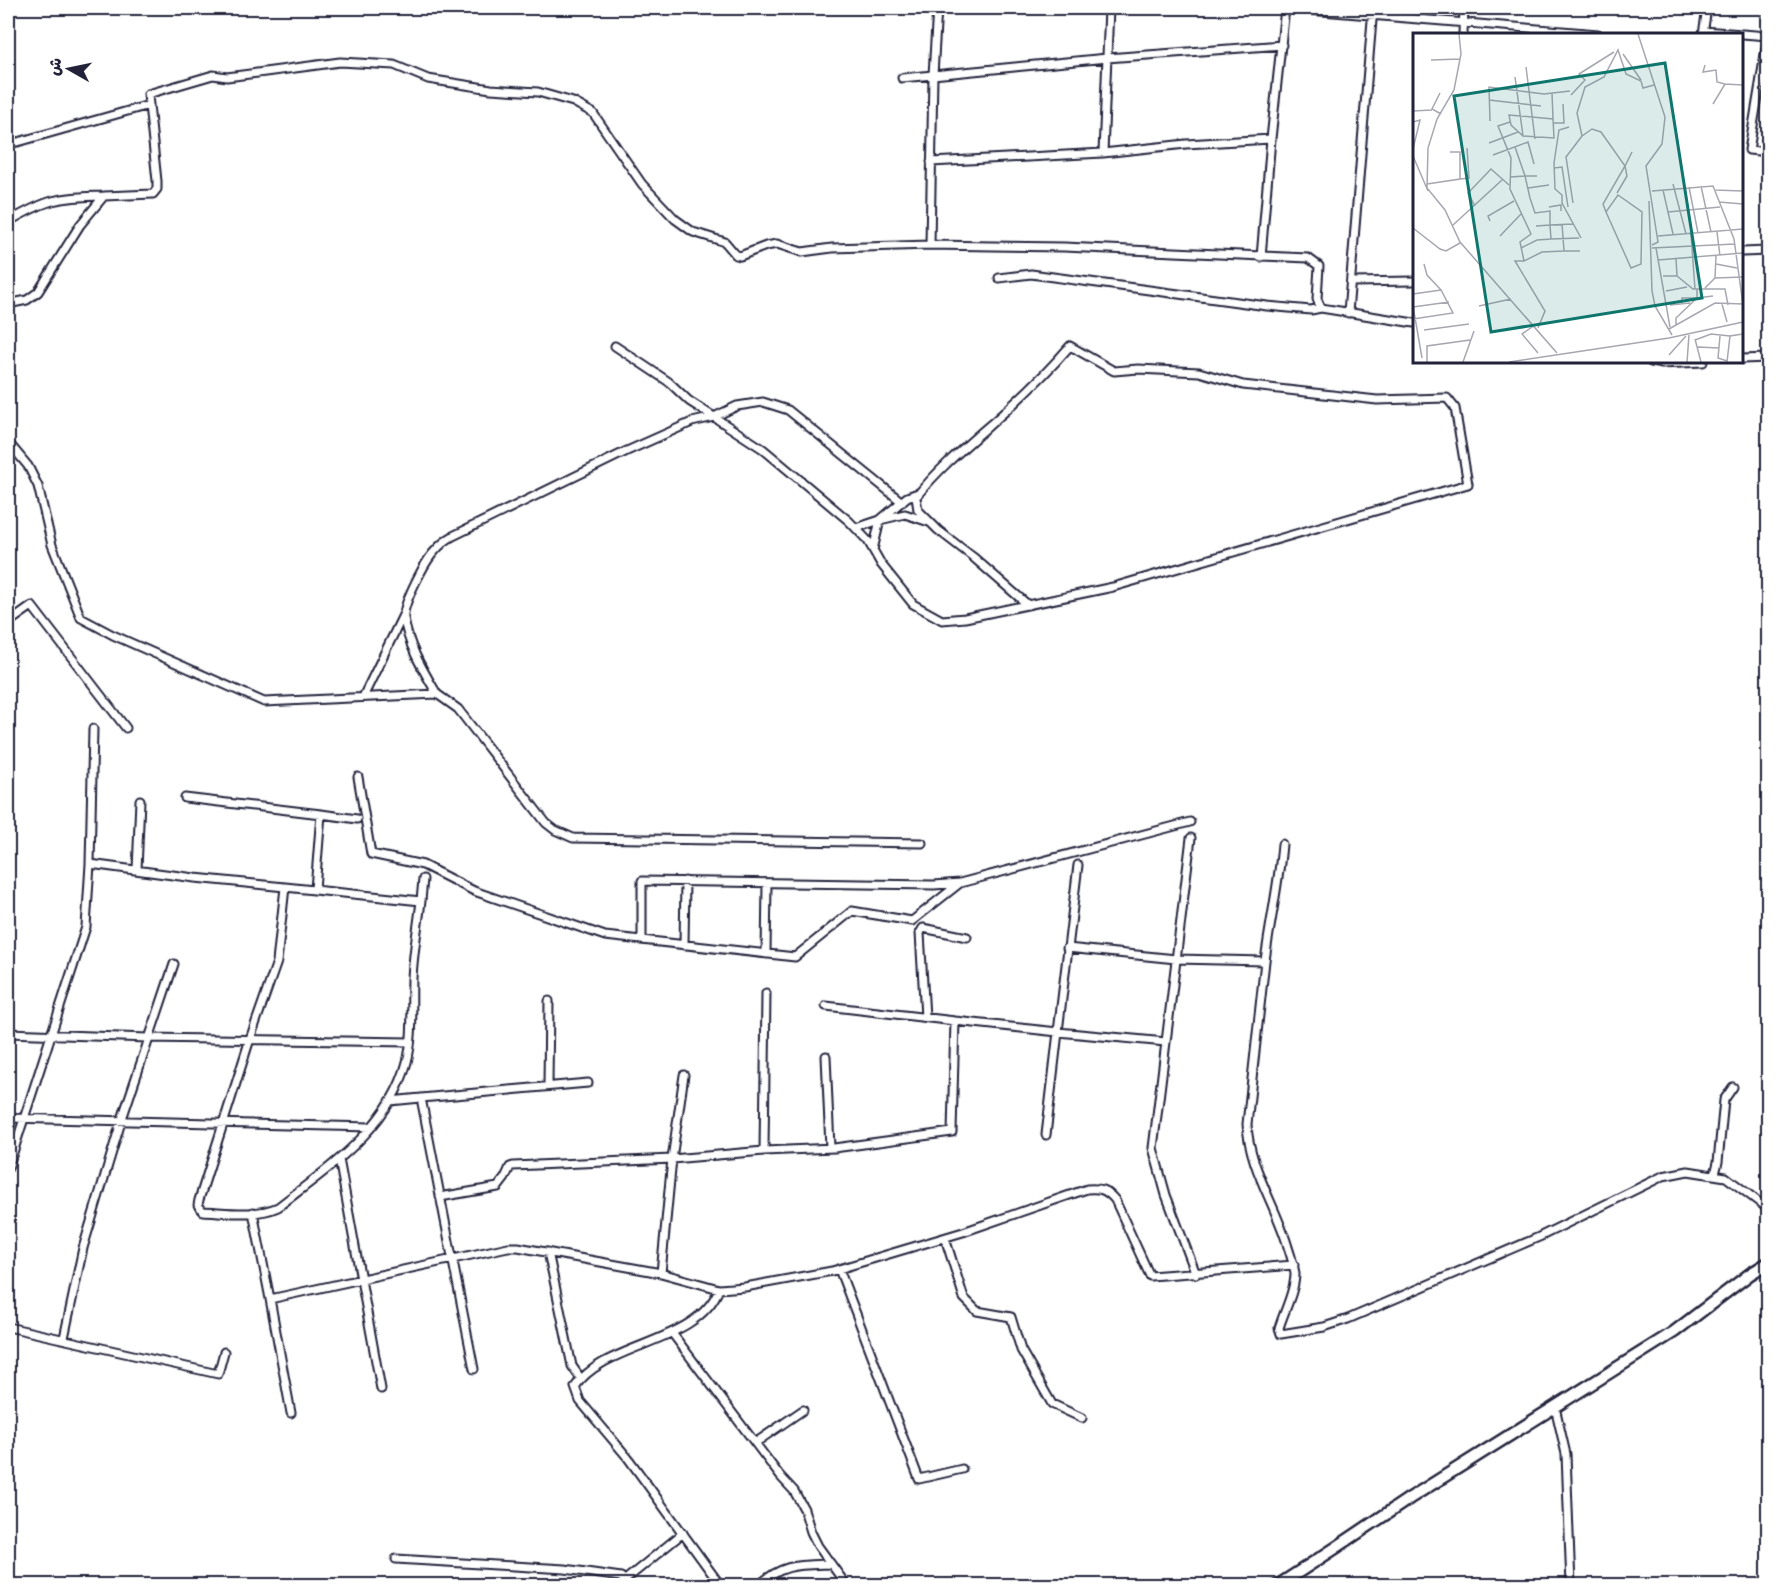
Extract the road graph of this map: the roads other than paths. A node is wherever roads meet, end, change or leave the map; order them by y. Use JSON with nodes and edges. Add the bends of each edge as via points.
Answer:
{"nodes":[{"id":1,"x":937,"y":8,"type":"edge"},
{"id":2,"x":1109,"y":8,"type":"edge"},
{"id":3,"x":1375,"y":8,"type":"edge"},
{"id":4,"x":1464,"y":8,"type":"edge"},
{"id":5,"x":1707,"y":8,"type":"edge"},
{"id":6,"x":1768,"y":8,"type":"edge"},
{"id":7,"x":1373,"y":16,"type":"junction"},
{"id":8,"x":1463,"y":24,"type":"junction"},
{"id":9,"x":1545,"y":32,"type":"edge"},
{"id":10,"x":1463,"y":33,"type":"edge"},
{"id":11,"x":1572,"y":33,"type":"edge"},
{"id":12,"x":1703,"y":33,"type":"edge"},
{"id":13,"x":1743,"y":35,"type":"edge"},
{"id":14,"x":1768,"y":36,"type":"edge"},
{"id":15,"x":1282,"y":45,"type":"junction"},
{"id":16,"x":1107,"y":58,"type":"junction"},
{"id":17,"x":933,"y":75,"type":"junction"},
{"id":18,"x":902,"y":78,"type":"dead end"},
{"id":19,"x":149,"y":105,"type":"junction"},
{"id":20,"x":1271,"y":139,"type":"junction"},
{"id":21,"x":8,"y":143,"type":"edge"},
{"id":22,"x":1768,"y":152,"type":"edge"},
{"id":23,"x":1103,"y":153,"type":"junction"},
{"id":24,"x":931,"y":162,"type":"junction"},
{"id":25,"x":104,"y":196,"type":"junction"},
{"id":26,"x":8,"y":222,"type":"edge"},
{"id":27,"x":930,"y":244,"type":"junction"},
{"id":28,"x":1768,"y":251,"type":"edge"},
{"id":29,"x":1743,"y":252,"type":"edge"},
{"id":30,"x":1261,"y":257,"type":"junction"},
{"id":31,"x":999,"y":278,"type":"dead end"},
{"id":32,"x":1413,"y":281,"type":"edge"},
{"id":33,"x":1351,"y":282,"type":"junction"},
{"id":34,"x":8,"y":304,"type":"edge"},
{"id":35,"x":1321,"y":308,"type":"junction"},
{"id":36,"x":1348,"y":313,"type":"junction"},
{"id":37,"x":1413,"y":323,"type":"edge"},
{"id":38,"x":615,"y":346,"type":"dead end"},
{"id":39,"x":1768,"y":358,"type":"edge"},
{"id":40,"x":1743,"y":359,"type":"edge"},
{"id":41,"x":1656,"y":363,"type":"edge"},
{"id":42,"x":1682,"y":363,"type":"edge"},
{"id":43,"x":714,"y":417,"type":"junction"},
{"id":44,"x":8,"y":442,"type":"edge"},
{"id":45,"x":920,"y":492,"type":"junction"},
{"id":46,"x":902,"y":502,"type":"junction"},
{"id":47,"x":880,"y":520,"type":"junction"},
{"id":48,"x":932,"y":524,"type":"junction"},
{"id":49,"x":856,"y":528,"type":"junction"},
{"id":50,"x":873,"y":550,"type":"junction"},
{"id":51,"x":1028,"y":605,"type":"junction"},
{"id":52,"x":403,"y":615,"type":"junction"},
{"id":53,"x":8,"y":623,"type":"edge"},
{"id":54,"x":437,"y":694,"type":"junction"},
{"id":55,"x":363,"y":697,"type":"junction"},
{"id":56,"x":126,"y":728,"type":"dead end"},
{"id":57,"x":93,"y":729,"type":"dead end"},
{"id":58,"x":358,"y":777,"type":"dead end"},
{"id":59,"x":185,"y":798,"type":"dead end"},
{"id":60,"x":140,"y":800,"type":"dead end"},
{"id":61,"x":321,"y":814,"type":"junction"},
{"id":62,"x":357,"y":819,"type":"dead end"},
{"id":63,"x":1190,"y":822,"type":"dead end"},
{"id":64,"x":1191,"y":838,"type":"dead end"},
{"id":65,"x":922,"y":843,"type":"dead end"},
{"id":66,"x":1282,"y":844,"type":"dead end"},
{"id":67,"x":90,"y":864,"type":"junction"},
{"id":68,"x":1078,"y":865,"type":"dead end"},
{"id":69,"x":137,"y":870,"type":"junction"},
{"id":70,"x":423,"y":879,"type":"dead end"},
{"id":71,"x":686,"y":882,"type":"junction"},
{"id":72,"x":767,"y":883,"type":"junction"},
{"id":73,"x":960,"y":883,"type":"junction"},
{"id":74,"x":285,"y":887,"type":"junction"},
{"id":75,"x":315,"y":890,"type":"junction"},
{"id":76,"x":421,"y":901,"type":"junction"},
{"id":77,"x":967,"y":937,"type":"dead end"},
{"id":78,"x":642,"y":940,"type":"junction"},
{"id":79,"x":684,"y":945,"type":"junction"},
{"id":80,"x":1067,"y":948,"type":"junction"},
{"id":81,"x":766,"y":954,"type":"junction"},
{"id":82,"x":1176,"y":958,"type":"junction"},
{"id":83,"x":1265,"y":961,"type":"junction"},
{"id":84,"x":174,"y":964,"type":"dead end"},
{"id":85,"x":766,"y":993,"type":"dead end"},
{"id":86,"x":549,"y":1001,"type":"dead end"},
{"id":87,"x":826,"y":1006,"type":"dead end"},
{"id":88,"x":925,"y":1017,"type":"junction"},
{"id":89,"x":955,"y":1021,"type":"junction"},
{"id":90,"x":1058,"y":1032,"type":"junction"},
{"id":91,"x":8,"y":1033,"type":"edge"},
{"id":92,"x":51,"y":1034,"type":"junction"},
{"id":93,"x":148,"y":1038,"type":"junction"},
{"id":94,"x":250,"y":1039,"type":"junction"},
{"id":95,"x":410,"y":1042,"type":"junction"},
{"id":96,"x":1166,"y":1042,"type":"junction"},
{"id":97,"x":826,"y":1056,"type":"dead end"},
{"id":98,"x":684,"y":1075,"type":"dead end"},
{"id":99,"x":588,"y":1083,"type":"dead end"},
{"id":100,"x":548,"y":1086,"type":"junction"},
{"id":101,"x":1733,"y":1087,"type":"dead end"},
{"id":102,"x":421,"y":1098,"type":"junction"},
{"id":103,"x":390,"y":1101,"type":"junction"},
{"id":104,"x":8,"y":1118,"type":"edge"},
{"id":105,"x":23,"y":1119,"type":"junction"},
{"id":106,"x":121,"y":1122,"type":"junction"},
{"id":107,"x":222,"y":1124,"type":"junction"},
{"id":108,"x":372,"y":1127,"type":"junction"},
{"id":109,"x":1046,"y":1136,"type":"dead end"},
{"id":110,"x":830,"y":1148,"type":"junction"},
{"id":111,"x":764,"y":1151,"type":"junction"},
{"id":112,"x":339,"y":1159,"type":"junction"},
{"id":113,"x":672,"y":1159,"type":"junction"},
{"id":114,"x":8,"y":1167,"type":"edge"},
{"id":115,"x":1715,"y":1174,"type":"junction"},
{"id":116,"x":440,"y":1197,"type":"junction"},
{"id":117,"x":1768,"y":1209,"type":"edge"},
{"id":118,"x":253,"y":1212,"type":"junction"},
{"id":119,"x":945,"y":1238,"type":"junction"},
{"id":120,"x":548,"y":1252,"type":"junction"},
{"id":121,"x":453,"y":1259,"type":"junction"},
{"id":122,"x":1768,"y":1263,"type":"edge"},
{"id":123,"x":1294,"y":1265,"type":"junction"},
{"id":124,"x":839,"y":1269,"type":"junction"},
{"id":125,"x":661,"y":1273,"type":"junction"},
{"id":126,"x":1196,"y":1274,"type":"junction"},
{"id":127,"x":362,"y":1279,"type":"junction"},
{"id":128,"x":719,"y":1289,"type":"junction"},
{"id":129,"x":270,"y":1299,"type":"junction"},
{"id":130,"x":8,"y":1327,"type":"edge"},
{"id":131,"x":672,"y":1333,"type":"junction"},
{"id":132,"x":64,"y":1338,"type":"junction"},
{"id":133,"x":224,"y":1352,"type":"dead end"},
{"id":134,"x":474,"y":1369,"type":"dead end"},
{"id":135,"x":581,"y":1378,"type":"junction"},
{"id":136,"x":381,"y":1389,"type":"dead end"},
{"id":137,"x":1555,"y":1407,"type":"junction"},
{"id":138,"x":803,"y":1410,"type":"dead end"},
{"id":139,"x":291,"y":1413,"type":"dead end"},
{"id":140,"x":1082,"y":1418,"type":"dead end"},
{"id":141,"x":755,"y":1443,"type":"junction"},
{"id":142,"x":962,"y":1469,"type":"dead end"},
{"id":143,"x":683,"y":1533,"type":"junction"},
{"id":144,"x":396,"y":1559,"type":"dead end"},
{"id":145,"x":831,"y":1564,"type":"junction"},
{"id":146,"x":626,"y":1583,"type":"edge"},
{"id":147,"x":721,"y":1586,"type":"edge"},
{"id":148,"x":758,"y":1586,"type":"edge"},
{"id":149,"x":847,"y":1586,"type":"edge"},
{"id":150,"x":1276,"y":1586,"type":"edge"},
{"id":151,"x":1571,"y":1586,"type":"edge"}],
"edges":[{"from":1,"to":17,"type":"street"},
{"from":2,"to":16,"type":"street"},
{"from":3,"to":7,"type":"street"},
{"from":4,"to":8,"type":"street"},
{"from":5,"to":12,"type":"street"},
{"from":6,"to":14,"type":"street"},
{"from":7,"to":8,"type":"street"},
{"from":7,"to":15,"type":"street","via":[[1286,8]]},
{"from":7,"to":33,"type":"street"},
{"from":8,"to":9,"type":"street"},
{"from":8,"to":10,"type":"street"},
{"from":9,"to":11,"type":"street"},
{"from":13,"to":14,"type":"street"},
{"from":14,"to":22,"type":"street","via":[[1749,150]]},
{"from":15,"to":16,"type":"street"},
{"from":15,"to":20,"type":"street"},
{"from":16,"to":17,"type":"street"},
{"from":16,"to":23,"type":"street"},
{"from":17,"to":18,"type":"street"},
{"from":17,"to":24,"type":"street"},
{"from":19,"to":21,"type":"street"},
{"from":19,"to":25,"type":"street","via":[[157,189],[150,195]]},
{"from":19,"to":27,"type":"street","via":[[148,94],[213,75],[227,77],[340,62],[394,65],[428,79],[490,90],[538,92],[573,102],[593,113],[642,184],[675,219],[693,231],[725,242],[736,255],[777,244],[802,252]]},
{"from":20,"to":23,"type":"street"},
{"from":20,"to":30,"type":"street"},
{"from":23,"to":24,"type":"street"},
{"from":24,"to":27,"type":"street"},
{"from":25,"to":26,"type":"street","via":[[48,201]]},
{"from":25,"to":34,"type":"street","via":[[80,225],[38,291],[27,300]]},
{"from":27,"to":30,"type":"street"},
{"from":28,"to":29,"type":"street"},
{"from":30,"to":35,"type":"street","via":[[1308,258],[1319,266],[1317,299]]},
{"from":31,"to":35,"type":"street","via":[[1031,274],[1267,306]]},
{"from":32,"to":33,"type":"street"},
{"from":33,"to":36,"type":"street"},
{"from":35,"to":36,"type":"street"},
{"from":36,"to":37,"type":"street"},
{"from":38,"to":43,"type":"street"},
{"from":39,"to":40,"type":"street"},
{"from":41,"to":42,"type":"street"},
{"from":43,"to":46,"type":"street","via":[[737,406],[763,402],[788,410]]},
{"from":43,"to":49,"type":"street","via":[[763,449]]},
{"from":43,"to":52,"type":"street","via":[[692,422],[627,451],[453,536],[425,564]]},
{"from":44,"to":55,"type":"street","via":[[28,466],[38,486],[52,545],[81,618],[264,702]]},
{"from":45,"to":46,"type":"street"},
{"from":45,"to":48,"type":"street","via":[[916,497],[918,510]]},
{"from":45,"to":51,"type":"street","via":[[938,470],[1011,406],[1070,346],[1114,371],[1198,372],[1243,385],[1377,400],[1447,398],[1455,408],[1467,484],[1113,587]]},
{"from":46,"to":47,"type":"street"},
{"from":47,"to":48,"type":"street","via":[[905,514]]},
{"from":47,"to":49,"type":"street"},
{"from":47,"to":50,"type":"street"},
{"from":48,"to":51,"type":"street"},
{"from":49,"to":50,"type":"street"},
{"from":50,"to":51,"type":"street","via":[[913,604],[942,620]]},
{"from":52,"to":54,"type":"street","via":[[413,651]]},
{"from":52,"to":55,"type":"street"},
{"from":53,"to":56,"type":"street","via":[[32,606]]},
{"from":54,"to":55,"type":"street"},
{"from":54,"to":65,"type":"street","via":[[458,709],[546,824],[573,838]]},
{"from":57,"to":67,"type":"street"},
{"from":58,"to":78,"type":"street","via":[[371,854],[423,864],[474,891],[605,936]]},
{"from":59,"to":61,"type":"street"},
{"from":60,"to":69,"type":"street"},
{"from":61,"to":62,"type":"street"},
{"from":61,"to":75,"type":"street"},
{"from":63,"to":73,"type":"street"},
{"from":64,"to":82,"type":"street"},
{"from":66,"to":83,"type":"street"},
{"from":67,"to":69,"type":"street"},
{"from":67,"to":92,"type":"street","via":[[84,934]]},
{"from":68,"to":80,"type":"street"},
{"from":69,"to":74,"type":"street"},
{"from":70,"to":76,"type":"street"},
{"from":71,"to":72,"type":"street"},
{"from":71,"to":78,"type":"street","via":[[642,881]]},
{"from":71,"to":79,"type":"street"},
{"from":72,"to":73,"type":"street"},
{"from":72,"to":81,"type":"street"},
{"from":73,"to":81,"type":"street","via":[[912,921],[852,911],[795,957]]},
{"from":74,"to":75,"type":"street"},
{"from":74,"to":94,"type":"street","via":[[277,962]]},
{"from":75,"to":76,"type":"street"},
{"from":76,"to":95,"type":"street","via":[[412,976]]},
{"from":77,"to":88,"type":"street","via":[[923,928],[920,933]]},
{"from":78,"to":79,"type":"street"},
{"from":79,"to":81,"type":"street"},
{"from":80,"to":82,"type":"street"},
{"from":80,"to":90,"type":"street"},
{"from":82,"to":83,"type":"street"},
{"from":82,"to":96,"type":"street"},
{"from":83,"to":123,"type":"street","via":[[1248,1143]]},
{"from":84,"to":93,"type":"street"},
{"from":85,"to":111,"type":"street"},
{"from":86,"to":100,"type":"street"},
{"from":87,"to":88,"type":"street"},
{"from":88,"to":89,"type":"street"},
{"from":89,"to":90,"type":"street"},
{"from":89,"to":110,"type":"street","via":[[952,1132]]},
{"from":90,"to":96,"type":"street"},
{"from":90,"to":109,"type":"street"},
{"from":91,"to":92,"type":"street"},
{"from":92,"to":93,"type":"street"},
{"from":92,"to":105,"type":"street"},
{"from":93,"to":94,"type":"street"},
{"from":93,"to":106,"type":"street"},
{"from":94,"to":95,"type":"street"},
{"from":94,"to":107,"type":"street"},
{"from":95,"to":103,"type":"street","via":[[407,1063]]},
{"from":96,"to":126,"type":"street","via":[[1153,1149]]},
{"from":97,"to":110,"type":"street"},
{"from":98,"to":113,"type":"street"},
{"from":99,"to":100,"type":"street"},
{"from":100,"to":102,"type":"street"},
{"from":101,"to":115,"type":"street","via":[[1724,1100]]},
{"from":102,"to":103,"type":"street"},
{"from":102,"to":116,"type":"street"},
{"from":103,"to":108,"type":"street"},
{"from":104,"to":105,"type":"street"},
{"from":105,"to":106,"type":"street"},
{"from":105,"to":114,"type":"street"},
{"from":106,"to":107,"type":"street"},
{"from":106,"to":132,"type":"street","via":[[83,1248]]},
{"from":107,"to":108,"type":"street"},
{"from":107,"to":118,"type":"street","via":[[198,1205],[203,1211]]},
{"from":108,"to":112,"type":"street"},
{"from":110,"to":111,"type":"street"},
{"from":111,"to":113,"type":"street"},
{"from":112,"to":118,"type":"street","via":[[278,1207]]},
{"from":112,"to":127,"type":"street"},
{"from":113,"to":116,"type":"street","via":[[513,1166],[498,1187]]},
{"from":113,"to":125,"type":"street"},
{"from":115,"to":117,"type":"street","via":[[1726,1177]]},
{"from":115,"to":123,"type":"street","via":[[1688,1171],[1663,1176],[1539,1237],[1348,1319],[1281,1334],[1279,1328],[1295,1276]]},
{"from":116,"to":121,"type":"street"},
{"from":118,"to":129,"type":"street"},
{"from":119,"to":124,"type":"street"},
{"from":119,"to":126,"type":"street","via":[[1087,1189],[1100,1188],[1115,1200],[1150,1276]]},
{"from":119,"to":140,"type":"street","via":[[964,1298],[977,1311],[1011,1317],[1021,1350],[1052,1404]]},
{"from":120,"to":121,"type":"street","via":[[508,1247]]},
{"from":120,"to":125,"type":"street"},
{"from":120,"to":135,"type":"street","via":[[572,1366]]},
{"from":121,"to":127,"type":"street"},
{"from":121,"to":134,"type":"street"},
{"from":122,"to":137,"type":"street","via":[[1674,1332]]},
{"from":123,"to":126,"type":"street"},
{"from":124,"to":128,"type":"street"},
{"from":124,"to":142,"type":"street","via":[[919,1479]]},
{"from":125,"to":128,"type":"street"},
{"from":127,"to":129,"type":"street"},
{"from":127,"to":136,"type":"street"},
{"from":128,"to":131,"type":"street","via":[[700,1314]]},
{"from":129,"to":139,"type":"street"},
{"from":130,"to":132,"type":"street"},
{"from":131,"to":135,"type":"street","via":[[606,1362]]},
{"from":131,"to":141,"type":"street"},
{"from":132,"to":133,"type":"street","via":[[218,1374]]},
{"from":135,"to":143,"type":"street","via":[[575,1387],[580,1401]]},
{"from":137,"to":150,"type":"street"},
{"from":137,"to":151,"type":"street","via":[[1566,1454]]},
{"from":138,"to":141,"type":"street"},
{"from":141,"to":145,"type":"street","via":[[794,1491],[818,1546]]},
{"from":143,"to":146,"type":"street"},
{"from":143,"to":147,"type":"street"},
{"from":144,"to":146,"type":"street","via":[[565,1569],[621,1577]]},
{"from":145,"to":148,"type":"street","via":[[789,1566]]},
{"from":145,"to":149,"type":"street"}]}
